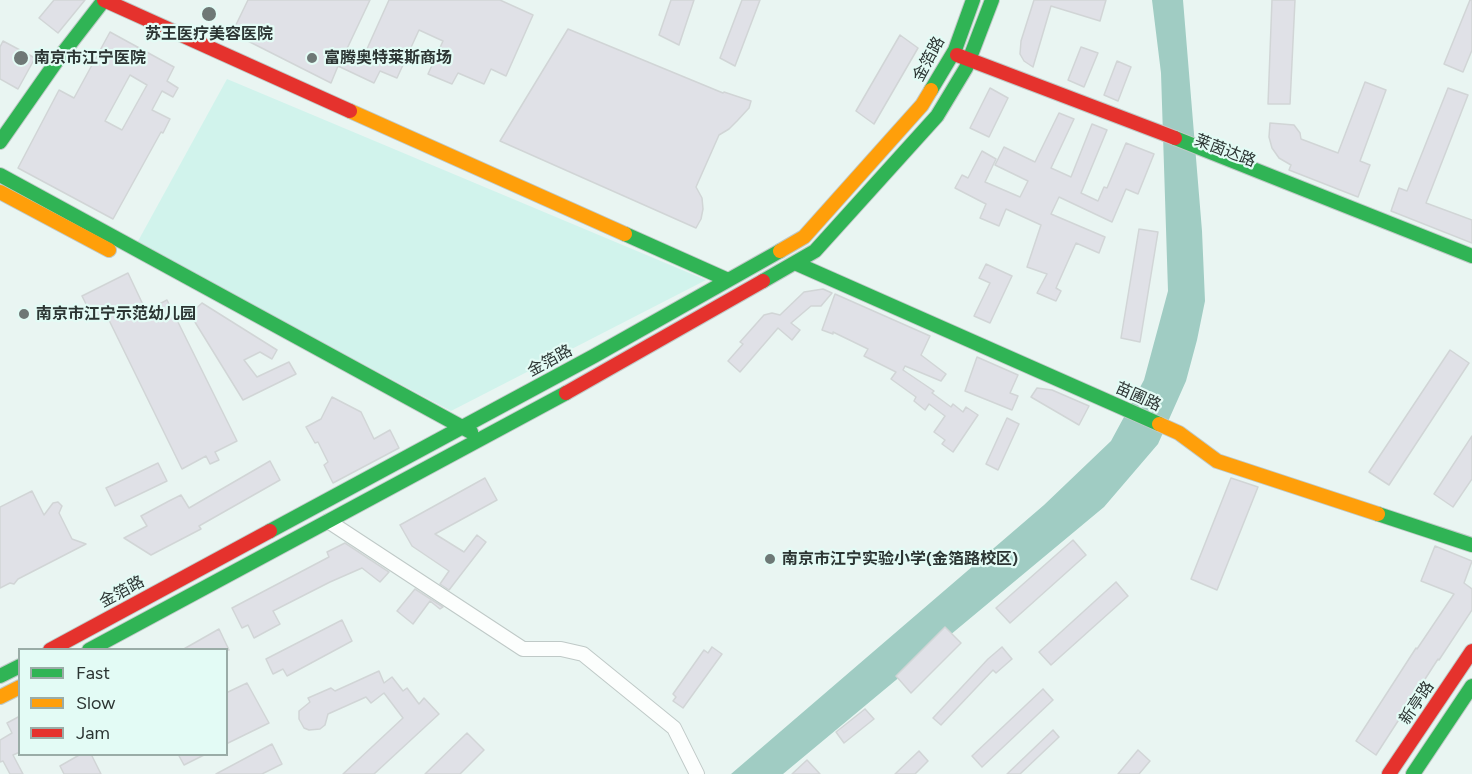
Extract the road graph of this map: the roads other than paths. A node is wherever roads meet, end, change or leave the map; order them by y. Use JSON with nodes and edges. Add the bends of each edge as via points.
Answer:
{"nodes":[{"id":1,"x":104,"y":0,"type":"edge"},
{"id":2,"x":973,"y":0,"type":"edge"},
{"id":3,"x":992,"y":0,"type":"edge"},
{"id":4,"x":953,"y":54,"type":"junction"},
{"id":5,"x":968,"y":64,"type":"junction"},
{"id":6,"x":0,"y":142,"type":"edge"},
{"id":7,"x":1234,"y":166,"type":"junction"},
{"id":8,"x":0,"y":175,"type":"edge"},
{"id":9,"x":0,"y":192,"type":"edge"},
{"id":10,"x":1472,"y":256,"type":"edge"},
{"id":11,"x":795,"y":263,"type":"junction"},
{"id":12,"x":1472,"y":265,"type":"edge"},
{"id":13,"x":728,"y":280,"type":"junction"},
{"id":14,"x":458,"y":430,"type":"junction"},
{"id":15,"x":477,"y":440,"type":"junction"},
{"id":16,"x":328,"y":521,"type":"junction"},
{"id":17,"x":1472,"y":545,"type":"edge"},
{"id":18,"x":54,"y":648,"type":"edge"},
{"id":19,"x":93,"y":648,"type":"edge"},
{"id":20,"x":1472,"y":651,"type":"edge"},
{"id":21,"x":18,"y":667,"type":"edge"},
{"id":22,"x":0,"y":676,"type":"edge"},
{"id":23,"x":1472,"y":686,"type":"edge"},
{"id":24,"x":18,"y":688,"type":"edge"},
{"id":25,"x":0,"y":697,"type":"edge"},
{"id":26,"x":696,"y":773,"type":"edge"},
{"id":27,"x":1389,"y":774,"type":"edge"},
{"id":28,"x":1413,"y":774,"type":"edge"}],
"edges":[{"from":1,"to":6,"type":"main road"},
{"from":1,"to":13,"type":"main road"},
{"from":2,"to":4,"type":"main road","name":"金箔路"},
{"from":3,"to":5,"type":"main road"},
{"from":4,"to":5,"type":"main road","name":"莱茵达路"},
{"from":4,"to":13,"type":"main road","name":"金箔路","via":[[922,105],[804,237]]},
{"from":5,"to":7,"type":"main road","name":"莱茵达路"},
{"from":5,"to":11,"type":"main road","via":[[937,116],[815,251]]},
{"from":7,"to":10,"type":"main road"},
{"from":7,"to":12,"type":"main road","name":"莱茵达路"},
{"from":8,"to":14,"type":"main road"},
{"from":9,"to":14,"type":"main road"},
{"from":11,"to":15,"type":"main road"},
{"from":11,"to":17,"type":"main road","name":"苗圃路","via":[[1179,433],[1217,461]]},
{"from":13,"to":14,"type":"main road","name":"金箔路"},
{"from":14,"to":15,"type":"main road"},
{"from":14,"to":18,"type":"main road","name":"金箔路"},
{"from":15,"to":16,"type":"main road"},
{"from":16,"to":19,"type":"main road"},
{"from":16,"to":26,"type":"street","via":[[523,649],[561,649],[583,654],[675,728]]},
{"from":20,"to":27,"type":"main road","name":"新亭路"},
{"from":21,"to":22,"type":"main road"},
{"from":23,"to":28,"type":"main road"},
{"from":24,"to":25,"type":"main road"}]}
